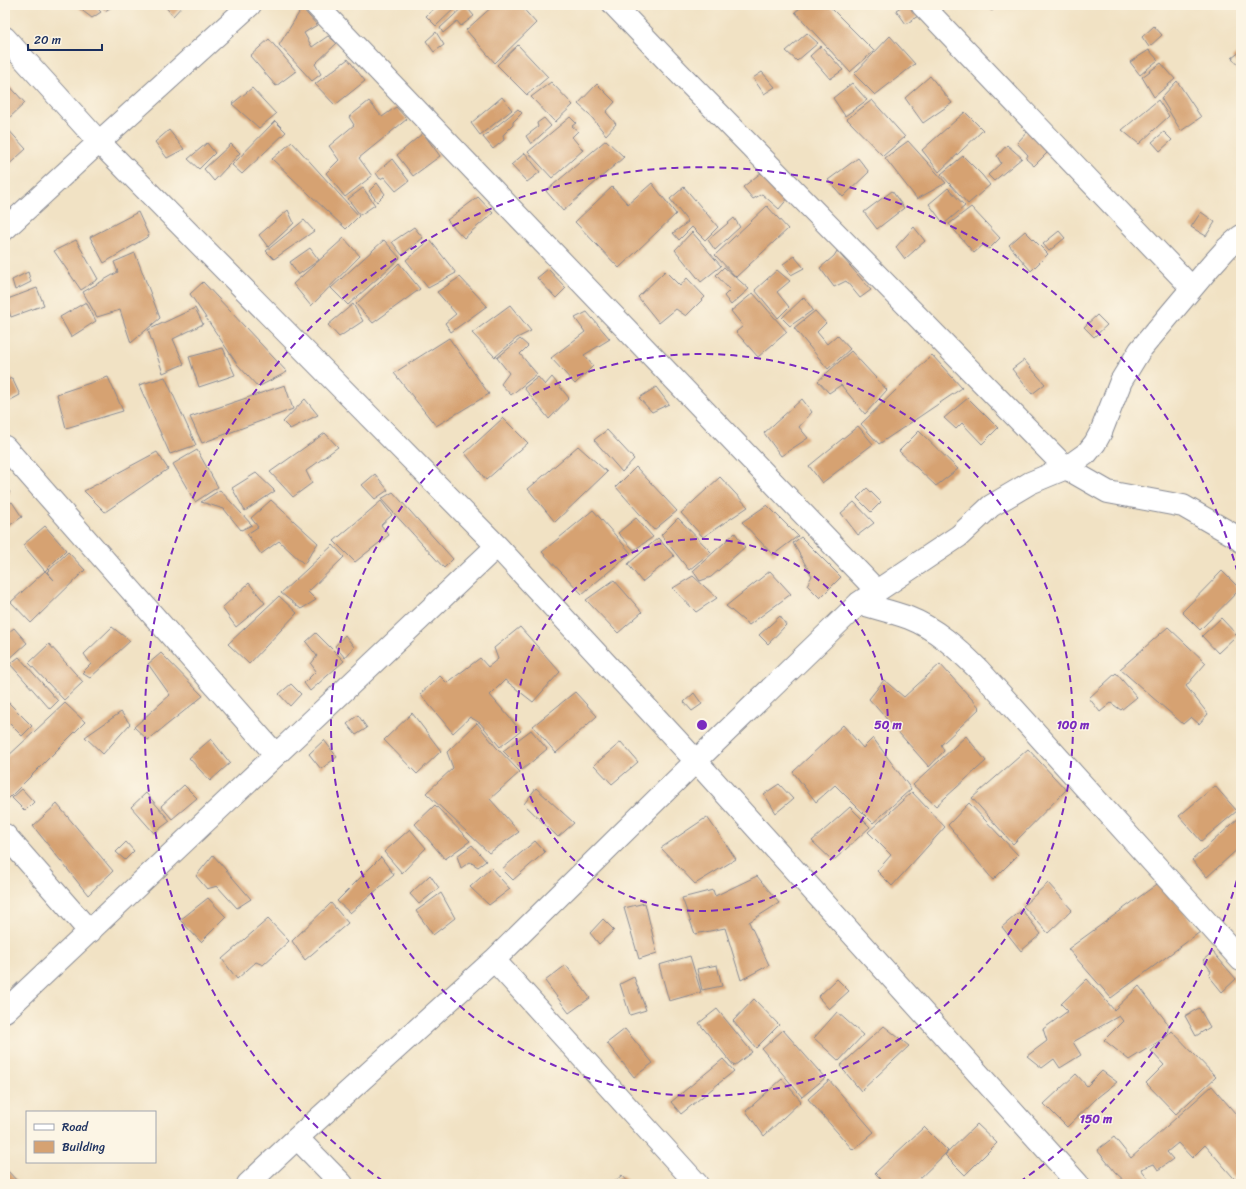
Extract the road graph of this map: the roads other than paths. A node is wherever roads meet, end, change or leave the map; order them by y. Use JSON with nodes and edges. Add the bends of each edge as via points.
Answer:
{"nodes":[{"id":1,"x":250,"y":5,"type":"edge"},
{"id":2,"x":316,"y":5,"type":"edge"},
{"id":3,"x":614,"y":5,"type":"edge"},
{"id":4,"x":922,"y":5,"type":"edge"},
{"id":5,"x":5,"y":38,"type":"edge"},
{"id":6,"x":99,"y":142,"type":"junction"},
{"id":7,"x":5,"y":229,"type":"edge"},
{"id":8,"x":1241,"y":236,"type":"edge"},
{"id":9,"x":1192,"y":288,"type":"junction"},
{"id":10,"x":5,"y":447,"type":"edge"},
{"id":11,"x":1066,"y":468,"type":"junction"},
{"id":12,"x":1241,"y":541,"type":"edge"},
{"id":13,"x":497,"y":546,"type":"junction"},
{"id":14,"x":877,"y":591,"type":"junction"},
{"id":15,"x":859,"y":603,"type":"junction"},
{"id":16,"x":276,"y":755,"type":"junction"},
{"id":17,"x":696,"y":760,"type":"junction"},
{"id":18,"x":5,"y":835,"type":"edge"},
{"id":19,"x":90,"y":932,"type":"junction"},
{"id":20,"x":494,"y":960,"type":"junction"},
{"id":21,"x":1241,"y":960,"type":"edge"},
{"id":22,"x":5,"y":1011,"type":"edge"},
{"id":23,"x":298,"y":1138,"type":"junction"},
{"id":24,"x":248,"y":1184,"type":"edge"},
{"id":25,"x":342,"y":1184,"type":"edge"},
{"id":26,"x":697,"y":1184,"type":"edge"},
{"id":27,"x":1078,"y":1184,"type":"edge"}],
"edges":[{"from":1,"to":6,"type":"street"},
{"from":2,"to":14,"type":"street"},
{"from":3,"to":11,"type":"street"},
{"from":4,"to":9,"type":"street"},
{"from":5,"to":6,"type":"street"},
{"from":6,"to":7,"type":"street"},
{"from":6,"to":13,"type":"street"},
{"from":8,"to":9,"type":"street"},
{"from":9,"to":11,"type":"street","via":[[1140,350],[1121,381],[1095,443],[1087,453]]},
{"from":10,"to":16,"type":"street"},
{"from":11,"to":12,"type":"street","via":[[1108,492],[1183,506]]},
{"from":11,"to":14,"type":"street","via":[[1030,483],[991,506],[959,536]]},
{"from":13,"to":16,"type":"street"},
{"from":13,"to":17,"type":"street"},
{"from":14,"to":15,"type":"street"},
{"from":15,"to":17,"type":"street"},
{"from":15,"to":21,"type":"street","via":[[910,618],[957,649]]},
{"from":16,"to":19,"type":"street"},
{"from":17,"to":20,"type":"street"},
{"from":17,"to":27,"type":"street"},
{"from":18,"to":19,"type":"street"},
{"from":19,"to":22,"type":"street"},
{"from":20,"to":23,"type":"street"},
{"from":20,"to":26,"type":"street"},
{"from":23,"to":24,"type":"street"},
{"from":23,"to":25,"type":"street"}]}
